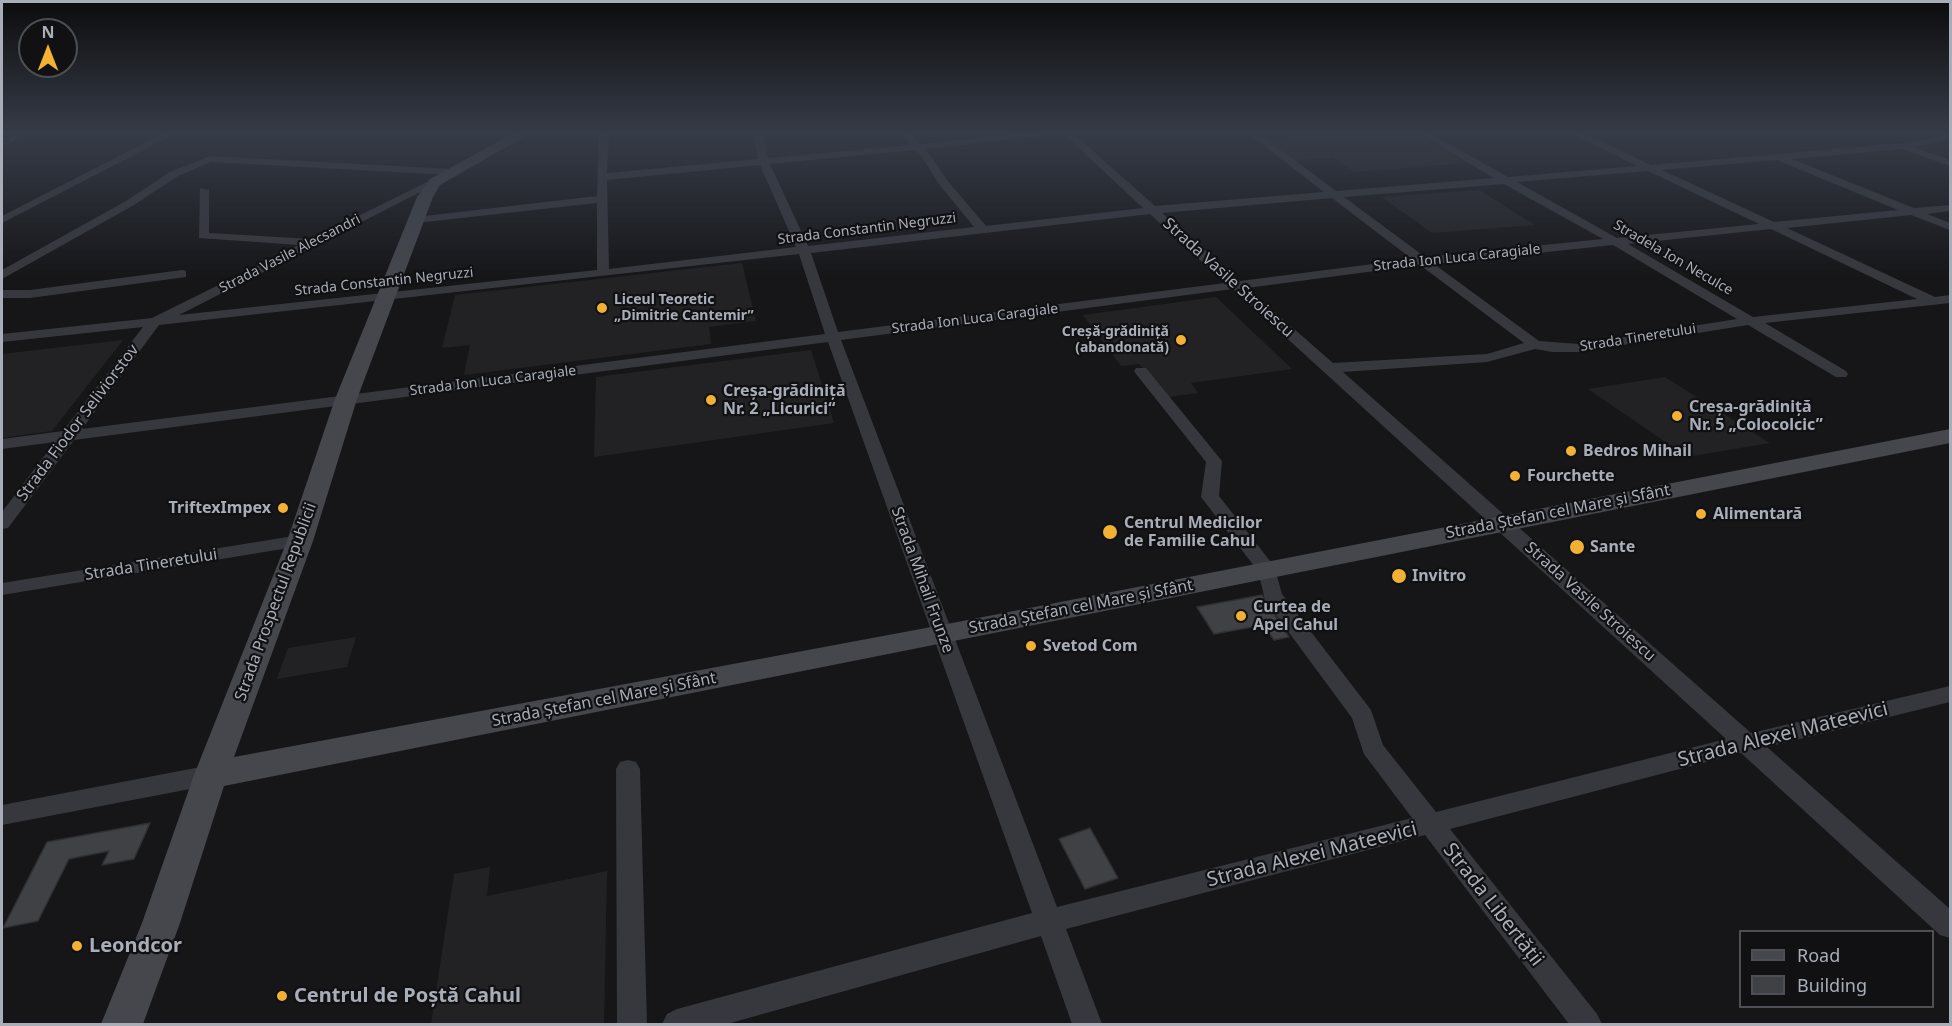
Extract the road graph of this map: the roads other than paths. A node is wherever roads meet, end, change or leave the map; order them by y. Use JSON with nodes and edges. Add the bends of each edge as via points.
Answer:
{"nodes":[{"id":1,"x":73,"y":183,"type":"edge"},
{"id":2,"x":161,"y":183,"type":"edge"},
{"id":3,"x":431,"y":183,"type":"edge"},
{"id":4,"x":437,"y":183,"type":"edge"},
{"id":5,"x":602,"y":183,"type":"edge"},
{"id":6,"x":773,"y":183,"type":"edge"},
{"id":7,"x":944,"y":183,"type":"edge"},
{"id":8,"x":1123,"y":183,"type":"edge"},
{"id":9,"x":1316,"y":183,"type":"edge"},
{"id":10,"x":1463,"y":183,"type":"edge"},
{"id":11,"x":1512,"y":183,"type":"edge"},
{"id":12,"x":1682,"y":183,"type":"edge"},
{"id":13,"x":1841,"y":183,"type":"edge"},
{"id":14,"x":204,"y":190,"type":"dead end"},
{"id":15,"x":1332,"y":195,"type":"junction"},
{"id":16,"x":602,"y":200,"type":"junction"},
{"id":17,"x":1950,"y":208,"type":"edge"},
{"id":18,"x":1153,"y":210,"type":"junction"},
{"id":19,"x":1913,"y":212,"type":"junction"},
{"id":20,"x":2,"y":220,"type":"edge"},
{"id":21,"x":416,"y":220,"type":"junction"},
{"id":22,"x":1774,"y":226,"type":"junction"},
{"id":23,"x":1950,"y":227,"type":"edge"},
{"id":24,"x":983,"y":230,"type":"junction"},
{"id":25,"x":311,"y":242,"type":"junction"},
{"id":26,"x":1616,"y":242,"type":"junction"},
{"id":27,"x":804,"y":251,"type":"junction"},
{"id":28,"x":1424,"y":261,"type":"junction"},
{"id":29,"x":603,"y":273,"type":"junction"},
{"id":30,"x":182,"y":274,"type":"dead end"},
{"id":31,"x":2,"y":275,"type":"edge"},
{"id":32,"x":1236,"y":285,"type":"junction"},
{"id":33,"x":2,"y":294,"type":"edge"},
{"id":34,"x":387,"y":297,"type":"junction"},
{"id":35,"x":1950,"y":299,"type":"edge"},
{"id":36,"x":1932,"y":301,"type":"junction"},
{"id":37,"x":1950,"y":310,"type":"edge"},
{"id":38,"x":1750,"y":321,"type":"junction"},
{"id":39,"x":154,"y":322,"type":"junction"},
{"id":40,"x":834,"y":337,"type":"junction"},
{"id":41,"x":2,"y":338,"type":"edge"},
{"id":42,"x":1534,"y":344,"type":"junction"},
{"id":43,"x":1328,"y":368,"type":"junction"},
{"id":44,"x":1141,"y":371,"type":"dead end"},
{"id":45,"x":1841,"y":374,"type":"dead end"},
{"id":46,"x":346,"y":399,"type":"junction"},
{"id":47,"x":69,"y":435,"type":"junction"},
{"id":48,"x":1950,"y":436,"type":"edge"},
{"id":49,"x":2,"y":444,"type":"edge"},
{"id":50,"x":1503,"y":523,"type":"junction"},
{"id":51,"x":2,"y":524,"type":"edge"},
{"id":52,"x":300,"y":541,"type":"junction"},
{"id":53,"x":1267,"y":570,"type":"junction"},
{"id":54,"x":2,"y":589,"type":"edge"},
{"id":55,"x":942,"y":635,"type":"junction"},
{"id":56,"x":1950,"y":694,"type":"edge"},
{"id":57,"x":1746,"y":743,"type":"junction"},
{"id":58,"x":628,"y":769,"type":"dead end"},
{"id":59,"x":211,"y":775,"type":"junction"},
{"id":60,"x":2,"y":815,"type":"edge"},
{"id":61,"x":1430,"y":825,"type":"junction"},
{"id":62,"x":1049,"y":921,"type":"junction"},
{"id":63,"x":1950,"y":926,"type":"edge"},
{"id":64,"x":123,"y":1024,"type":"edge"},
{"id":65,"x":632,"y":1024,"type":"edge"},
{"id":66,"x":677,"y":1024,"type":"edge"},
{"id":67,"x":1087,"y":1024,"type":"edge"},
{"id":68,"x":1587,"y":1024,"type":"edge"}],
"edges":[{"from":1,"to":20,"type":"street"},
{"from":2,"to":31,"type":"street"},
{"from":3,"to":25,"type":"street","name":"Strada Vasile Alecsandri"},
{"from":4,"to":21,"type":"main road","name":"Strada Prospectul Republicii","via":[[427,193]]},
{"from":5,"to":16,"type":"street"},
{"from":6,"to":27,"type":"street","name":"Strada Mihail Frunze"},
{"from":7,"to":24,"type":"street"},
{"from":8,"to":18,"type":"street","name":"Strada Vasile Stroiescu"},
{"from":9,"to":15,"type":"street"},
{"from":10,"to":15,"type":"street","name":"Strada Constantin Negruzzi"},
{"from":11,"to":26,"type":"street","name":"Stradela Ion Neculce"},
{"from":12,"to":22,"type":"street"},
{"from":13,"to":19,"type":"street"},
{"from":14,"to":25,"type":"street","via":[[203,236]]},
{"from":15,"to":18,"type":"street","name":"Strada Constantin Negruzzi"},
{"from":15,"to":28,"type":"street"},
{"from":16,"to":21,"type":"street"},
{"from":16,"to":29,"type":"street"},
{"from":17,"to":19,"type":"street","name":"Strada Ion Luca Caragiale"},
{"from":18,"to":24,"type":"street","name":"Strada Constantin Negruzzi"},
{"from":18,"to":32,"type":"street","name":"Strada Vasile Stroiescu"},
{"from":19,"to":22,"type":"street","name":"Strada Ion Luca Caragiale"},
{"from":19,"to":23,"type":"street"},
{"from":21,"to":34,"type":"main road","name":"Strada Prospectul Republicii"},
{"from":22,"to":26,"type":"street","name":"Strada Ion Luca Caragiale"},
{"from":22,"to":36,"type":"street"},
{"from":24,"to":27,"type":"street","name":"Strada Constantin Negruzzi"},
{"from":25,"to":39,"type":"street","name":"Strada Vasile Alecsandri"},
{"from":26,"to":28,"type":"street","name":"Strada Ion Luca Caragiale"},
{"from":26,"to":38,"type":"street","name":"Stradela Ion Neculce"},
{"from":27,"to":29,"type":"street","name":"Strada Constantin Negruzzi"},
{"from":27,"to":40,"type":"street","name":"Strada Mihail Frunze"},
{"from":28,"to":32,"type":"street","name":"Strada Ion Luca Caragiale"},
{"from":28,"to":42,"type":"street"},
{"from":29,"to":34,"type":"street","name":"Strada Constantin Negruzzi"},
{"from":30,"to":33,"type":"street","via":[[30,294]]},
{"from":32,"to":40,"type":"street","name":"Strada Ion Luca Caragiale"},
{"from":32,"to":43,"type":"street","name":"Strada Vasile Stroiescu"},
{"from":34,"to":39,"type":"street","name":"Strada Constantin Negruzzi"},
{"from":34,"to":46,"type":"main road","name":"Strada Prospectul Republicii"},
{"from":35,"to":36,"type":"street","name":"Strada Tineretului"},
{"from":36,"to":37,"type":"street"},
{"from":36,"to":38,"type":"street","name":"Strada Tineretului"},
{"from":38,"to":42,"type":"street","name":"Strada Tineretului","via":[[1580,348]]},
{"from":38,"to":45,"type":"street","name":"Stradela Ion Neculce"},
{"from":39,"to":41,"type":"street","name":"Strada Constantin Negruzzi"},
{"from":39,"to":47,"type":"street","name":"Strada Fiodor Seliviorstov"},
{"from":40,"to":46,"type":"street","name":"Strada Ion Luca Caragiale"},
{"from":40,"to":55,"type":"street","name":"Strada Mihail Frunze"},
{"from":42,"to":43,"type":"street","name":"Strada Tineretului","via":[[1487,358]]},
{"from":43,"to":50,"type":"street","name":"Strada Vasile Stroiescu"},
{"from":44,"to":53,"type":"street","name":"Strada Libertății","via":[[1214,461],[1210,497]]},
{"from":46,"to":47,"type":"street","name":"Strada Ion Luca Caragiale"},
{"from":46,"to":52,"type":"main road","name":"Strada Prospectul Republicii"},
{"from":47,"to":49,"type":"street","name":"Strada Ion Luca Caragiale"},
{"from":47,"to":51,"type":"street","name":"Strada Fiodor Seliviorstov"},
{"from":48,"to":50,"type":"main road","name":"Strada Ștefan cel Mare și Sfânt"},
{"from":50,"to":53,"type":"main road","name":"Strada Ștefan cel Mare și Sfânt"},
{"from":50,"to":57,"type":"street","name":"Strada Vasile Stroiescu"},
{"from":52,"to":54,"type":"street","name":"Strada Tineretului"},
{"from":52,"to":59,"type":"main road","name":"Strada Prospectul Republicii"},
{"from":53,"to":55,"type":"main road","name":"Strada Ștefan cel Mare și Sfânt"},
{"from":53,"to":61,"type":"street","name":"Strada Libertății","via":[[1272,595],[1363,716],[1372,748]]},
{"from":55,"to":59,"type":"main road","name":"Strada Ștefan cel Mare și Sfânt"},
{"from":55,"to":62,"type":"street","name":"Strada Mihail Frunze"},
{"from":56,"to":57,"type":"street","name":"Strada Alexei Mateevici"},
{"from":57,"to":61,"type":"street","name":"Strada Alexei Mateevici"},
{"from":57,"to":63,"type":"street","name":"Strada Vasile Stroiescu"},
{"from":58,"to":65,"type":"street"},
{"from":59,"to":60,"type":"street"},
{"from":59,"to":64,"type":"main road","name":"Strada Prospectul Republicii"},
{"from":61,"to":62,"type":"street","name":"Strada Alexei Mateevici"},
{"from":61,"to":68,"type":"street","name":"Strada Libertății"},
{"from":62,"to":66,"type":"street","name":"Strada Alexei Mateevici"},
{"from":62,"to":67,"type":"street","name":"Strada Mihail Frunze"}]}
